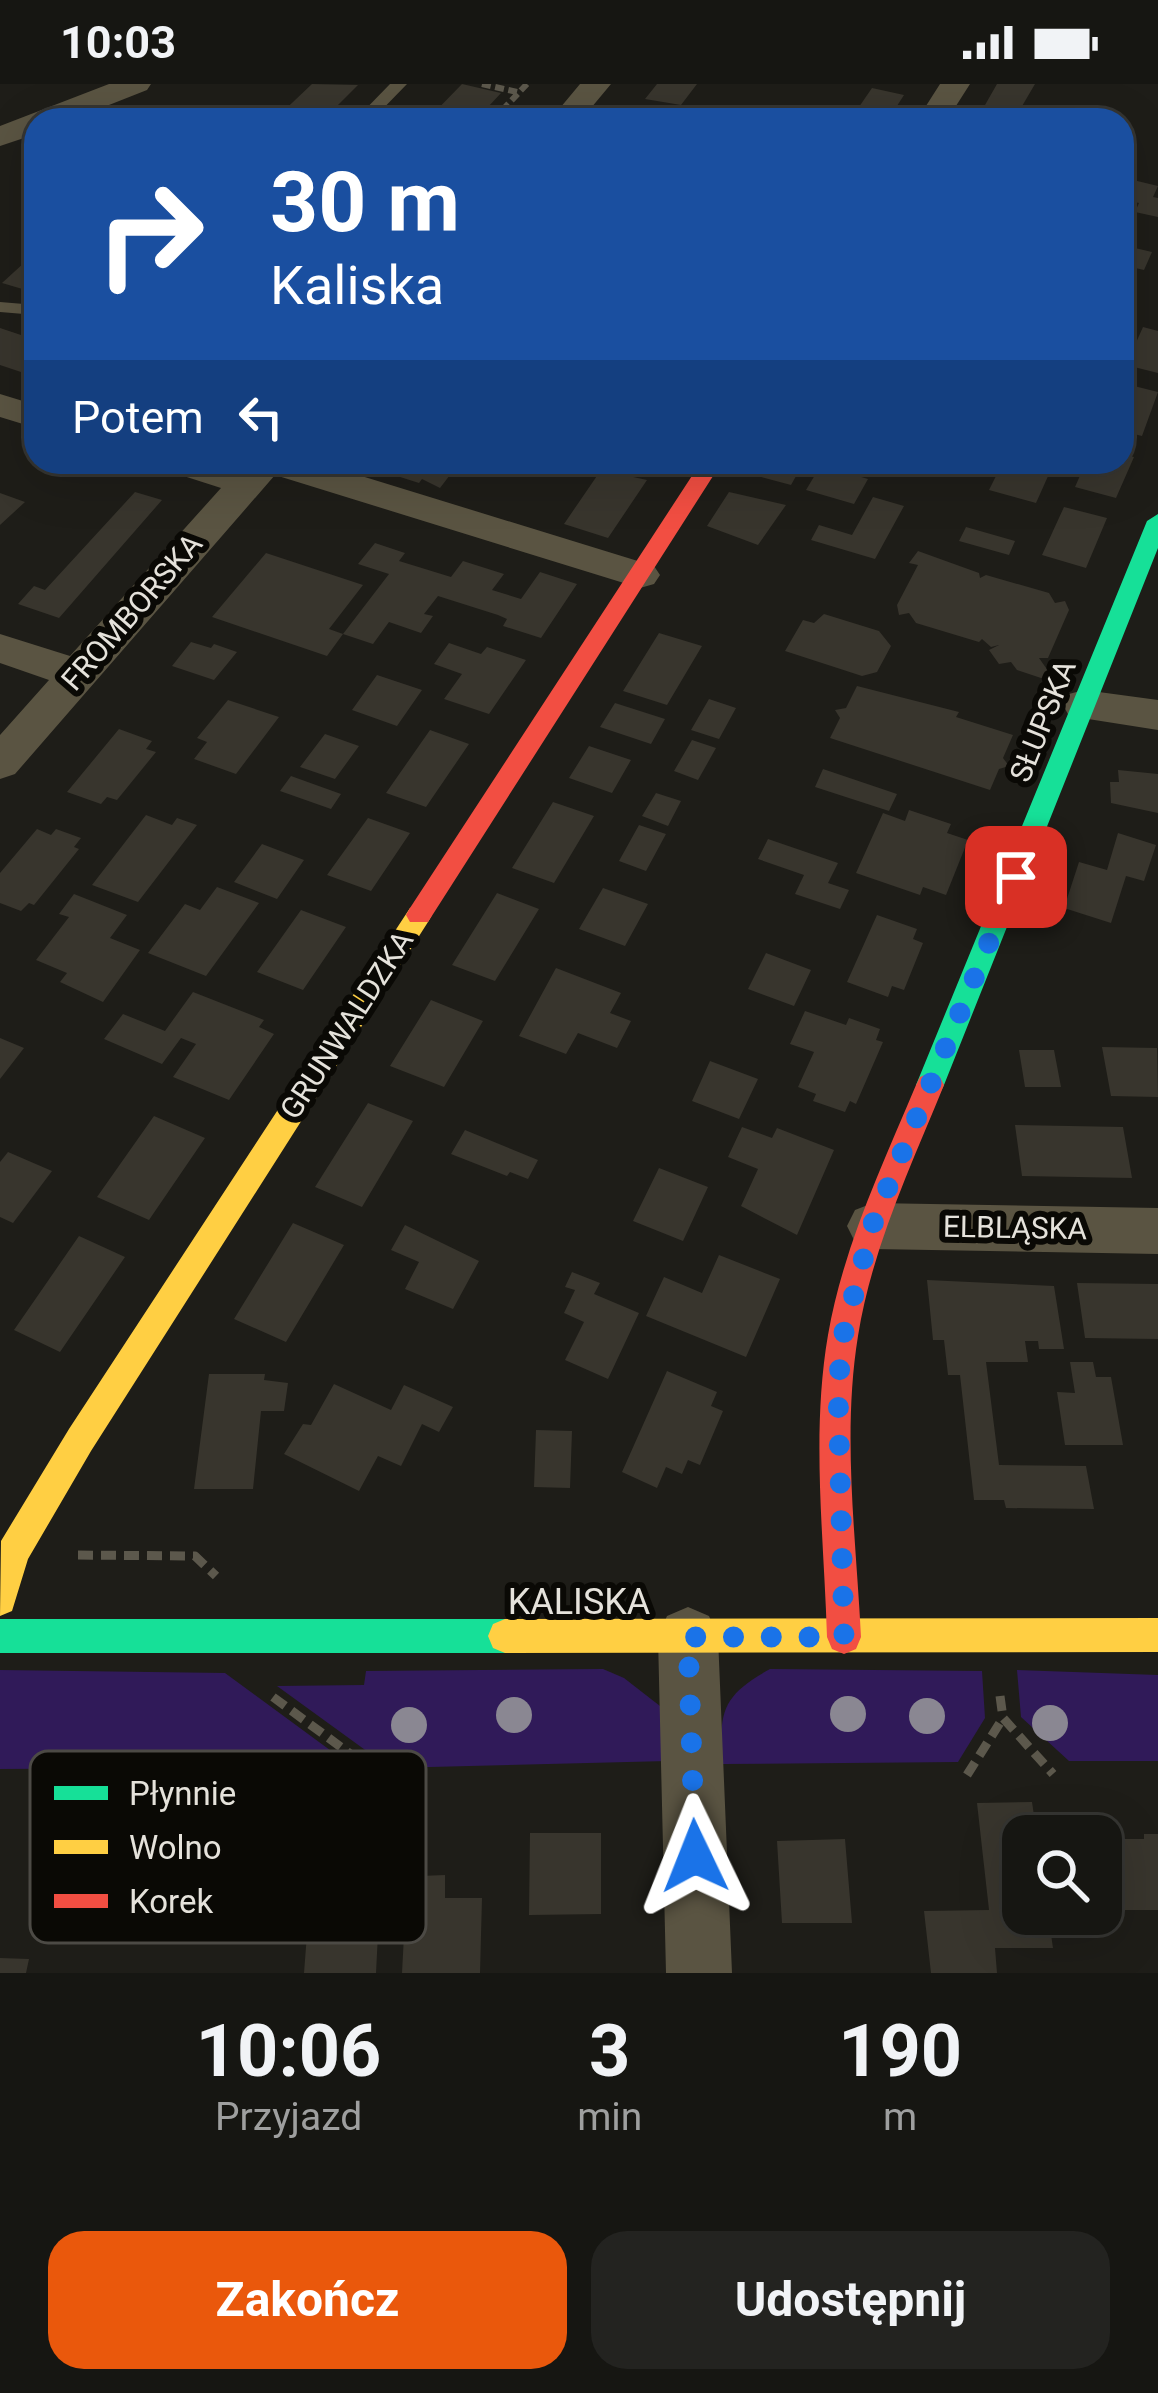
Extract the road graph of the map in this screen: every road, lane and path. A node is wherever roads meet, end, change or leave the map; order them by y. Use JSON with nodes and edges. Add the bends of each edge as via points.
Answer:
{"nodes":[{"id":1,"x":136,"y":84,"type":"edge"},
{"id":2,"x":399,"y":84,"type":"edge"},
{"id":3,"x":482,"y":84,"type":"edge"},
{"id":4,"x":526,"y":84,"type":"edge"},
{"id":5,"x":518,"y":93,"type":"junction"},
{"id":6,"x":73,"y":108,"type":"edge"},
{"id":7,"x":375,"y":108,"type":"edge"},
{"id":8,"x":504,"y":108,"type":"edge"},
{"id":9,"x":257,"y":474,"type":"edge"},
{"id":10,"x":280,"y":474,"type":"edge"},
{"id":11,"x":704,"y":474,"type":"edge"},
{"id":12,"x":1158,"y":521,"type":"edge"},
{"id":13,"x":640,"y":575,"type":"junction"},
{"id":14,"x":0,"y":647,"type":"edge"},
{"id":15,"x":77,"y":674,"type":"junction"},
{"id":16,"x":1084,"y":705,"type":"junction"},
{"id":17,"x":1158,"y":715,"type":"edge"},
{"id":18,"x":0,"y":763,"type":"edge"},
{"id":19,"x":872,"y":1226,"type":"junction"},
{"id":20,"x":1158,"y":1231,"type":"edge"},
{"id":21,"x":58,"y":1555,"type":"dead end"},
{"id":22,"x":230,"y":1589,"type":"dead end"},
{"id":23,"x":0,"y":1599,"type":"edge"},
{"id":24,"x":1158,"y":1635,"type":"edge"},
{"id":25,"x":0,"y":1636,"type":"edge"},
{"id":26,"x":688,"y":1637,"type":"junction"},
{"id":27,"x":844,"y":1637,"type":"junction"},
{"id":28,"x":998,"y":1676,"type":"dead end"},
{"id":29,"x":265,"y":1691,"type":"dead end"},
{"id":30,"x":1003,"y":1718,"type":"junction"},
{"id":31,"x":346,"y":1751,"type":"edge"},
{"id":32,"x":1053,"y":1774,"type":"dead end"},
{"id":33,"x":967,"y":1775,"type":"dead end"},
{"id":34,"x":699,"y":1973,"type":"edge"}],
"edges":[{"from":1,"to":6,"type":"street"},
{"from":2,"to":7,"type":"lane"},
{"from":3,"to":5,"type":"path"},
{"from":4,"to":5,"type":"path"},
{"from":5,"to":8,"type":"path"},
{"from":9,"to":15,"type":"street","name":"FROMBORSKA"},
{"from":10,"to":13,"type":"street"},
{"from":11,"to":13,"type":"street","name":"GRUNWALDZKA"},
{"from":12,"to":16,"type":"street","name":"SŁUPSKA"},
{"from":13,"to":23,"type":"street","name":"GRUNWALDZKA","via":[[80,1441],[13,1553]]},
{"from":14,"to":15,"type":"street"},
{"from":15,"to":18,"type":"street","name":"FROMBORSKA"},
{"from":16,"to":17,"type":"street"},
{"from":16,"to":19,"type":"street","name":"SŁUPSKA"},
{"from":19,"to":20,"type":"street","name":"ELBLĄSKA"},
{"from":19,"to":27,"type":"street","name":"SŁUPSKA","via":[[842,1340],[838,1390]]},
{"from":21,"to":22,"type":"path","via":[[195,1556]]},
{"from":24,"to":27,"type":"street","name":"KALISKA"},
{"from":25,"to":26,"type":"street","name":"KALISKA"},
{"from":26,"to":27,"type":"street","name":"KALISKA"},
{"from":26,"to":34,"type":"street"},
{"from":28,"to":30,"type":"path"},
{"from":29,"to":31,"type":"path"},
{"from":30,"to":32,"type":"path"},
{"from":30,"to":33,"type":"path"}]}
